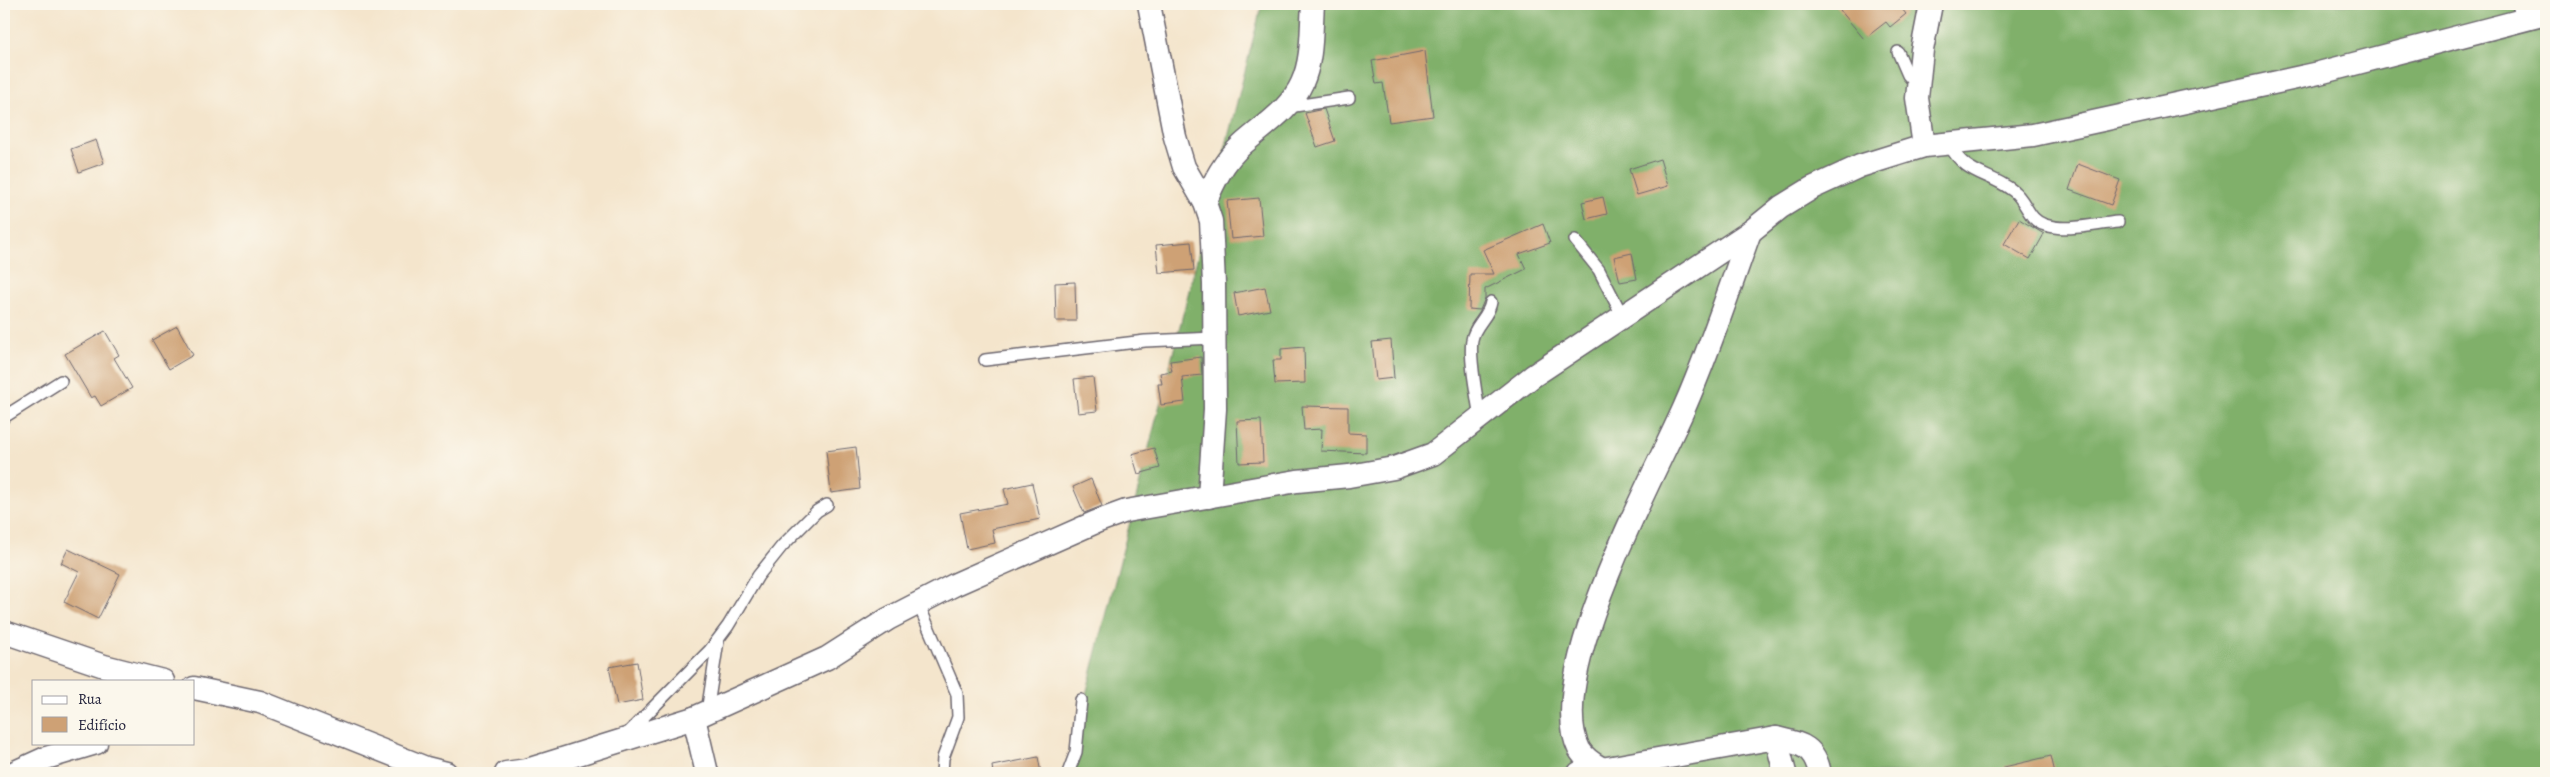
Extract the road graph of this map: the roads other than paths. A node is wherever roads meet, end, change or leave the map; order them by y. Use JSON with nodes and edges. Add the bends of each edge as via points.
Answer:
{"nodes":[{"id":1,"x":1149,"y":4,"type":"edge"},
{"id":2,"x":1313,"y":4,"type":"edge"},
{"id":3,"x":1931,"y":4,"type":"edge"},
{"id":4,"x":2520,"y":12,"type":"edge"},
{"id":5,"x":2546,"y":14,"type":"edge"},
{"id":6,"x":1898,"y":52,"type":"dead end"},
{"id":7,"x":1918,"y":86,"type":"junction"},
{"id":8,"x":1349,"y":98,"type":"dead end"},
{"id":9,"x":1286,"y":107,"type":"junction"},
{"id":10,"x":1948,"y":144,"type":"junction"},
{"id":11,"x":1924,"y":146,"type":"junction"},
{"id":12,"x":1205,"y":202,"type":"junction"},
{"id":13,"x":2118,"y":222,"type":"dead end"},
{"id":14,"x":1750,"y":232,"type":"junction"},
{"id":15,"x":1575,"y":240,"type":"dead end"},
{"id":16,"x":1491,"y":302,"type":"dead end"},
{"id":17,"x":1623,"y":316,"type":"junction"},
{"id":18,"x":1215,"y":338,"type":"junction"},
{"id":19,"x":985,"y":360,"type":"dead end"},
{"id":20,"x":61,"y":381,"type":"dead end"},
{"id":21,"x":4,"y":417,"type":"edge"},
{"id":22,"x":1480,"y":418,"type":"junction"},
{"id":23,"x":1209,"y":496,"type":"junction"},
{"id":24,"x":827,"y":505,"type":"dead end"},
{"id":25,"x":918,"y":603,"type":"junction"},
{"id":26,"x":4,"y":632,"type":"edge"},
{"id":27,"x":718,"y":640,"type":"junction"},
{"id":28,"x":159,"y":680,"type":"edge"},
{"id":29,"x":195,"y":688,"type":"edge"},
{"id":30,"x":1081,"y":700,"type":"dead end"},
{"id":31,"x":701,"y":715,"type":"junction"},
{"id":32,"x":1776,"y":738,"type":"junction"},
{"id":33,"x":620,"y":741,"type":"junction"},
{"id":34,"x":93,"y":744,"type":"edge"},
{"id":35,"x":1601,"y":768,"type":"junction"},
{"id":36,"x":13,"y":773,"type":"edge"},
{"id":37,"x":446,"y":773,"type":"edge"},
{"id":38,"x":506,"y":773,"type":"edge"},
{"id":39,"x":707,"y":773,"type":"edge"},
{"id":40,"x":942,"y":773,"type":"edge"},
{"id":41,"x":1068,"y":773,"type":"edge"},
{"id":42,"x":1579,"y":773,"type":"edge"},
{"id":43,"x":1784,"y":773,"type":"edge"},
{"id":44,"x":1820,"y":773,"type":"edge"}],
"edges":[{"from":1,"to":12,"type":"street","via":[[1184,167]]},
{"from":2,"to":9,"type":"street","via":[[1307,68],[1302,83]]},
{"from":3,"to":7,"type":"street"},
{"from":4,"to":5,"type":"street"},
{"from":4,"to":10,"type":"street","via":[[2319,73],[2033,135]]},
{"from":6,"to":7,"type":"lane","via":[[1908,75]]},
{"from":7,"to":11,"type":"street"},
{"from":8,"to":9,"type":"lane"},
{"from":9,"to":12,"type":"street","via":[[1240,146],[1216,176]]},
{"from":10,"to":11,"type":"street"},
{"from":10,"to":13,"type":"lane","via":[[1961,163],[2020,196],[2030,215],[2042,225]]},
{"from":11,"to":14,"type":"street","via":[[1860,166],[1812,188]]},
{"from":12,"to":18,"type":"street","via":[[1213,240]]},
{"from":14,"to":17,"type":"street"},
{"from":14,"to":35,"type":"street","via":[[1706,356],[1605,581],[1583,642],[1573,690],[1572,725],[1580,750]]},
{"from":15,"to":17,"type":"lane","via":[[1599,270]]},
{"from":16,"to":22,"type":"lane","via":[[1490,310],[1472,339]]},
{"from":17,"to":22,"type":"street","via":[[1532,376]]},
{"from":18,"to":19,"type":"lane","via":[[1145,341]]},
{"from":18,"to":23,"type":"street"},
{"from":20,"to":21,"type":"lane"},
{"from":22,"to":23,"type":"street","via":[[1432,454],[1394,468]]},
{"from":23,"to":25,"type":"street","via":[[1126,511],[1096,522]]},
{"from":24,"to":27,"type":"lane","via":[[782,546],[758,576]]},
{"from":25,"to":31,"type":"street","via":[[827,658]]},
{"from":25,"to":40,"type":"lane","via":[[957,694],[958,717],[943,758]]},
{"from":26,"to":28,"type":"street","via":[[104,666]]},
{"from":27,"to":31,"type":"lane"},
{"from":27,"to":33,"type":"lane"},
{"from":29,"to":37,"type":"street","via":[[260,702]]},
{"from":30,"to":41,"type":"lane","via":[[1076,752]]},
{"from":31,"to":33,"type":"street"},
{"from":31,"to":39,"type":"street"},
{"from":32,"to":35,"type":"street"},
{"from":32,"to":43,"type":"street"},
{"from":32,"to":44,"type":"street","via":[[1803,744],[1818,764]]},
{"from":33,"to":38,"type":"street","via":[[527,770]]},
{"from":34,"to":36,"type":"street","via":[[46,758]]},
{"from":35,"to":42,"type":"street"}]}
